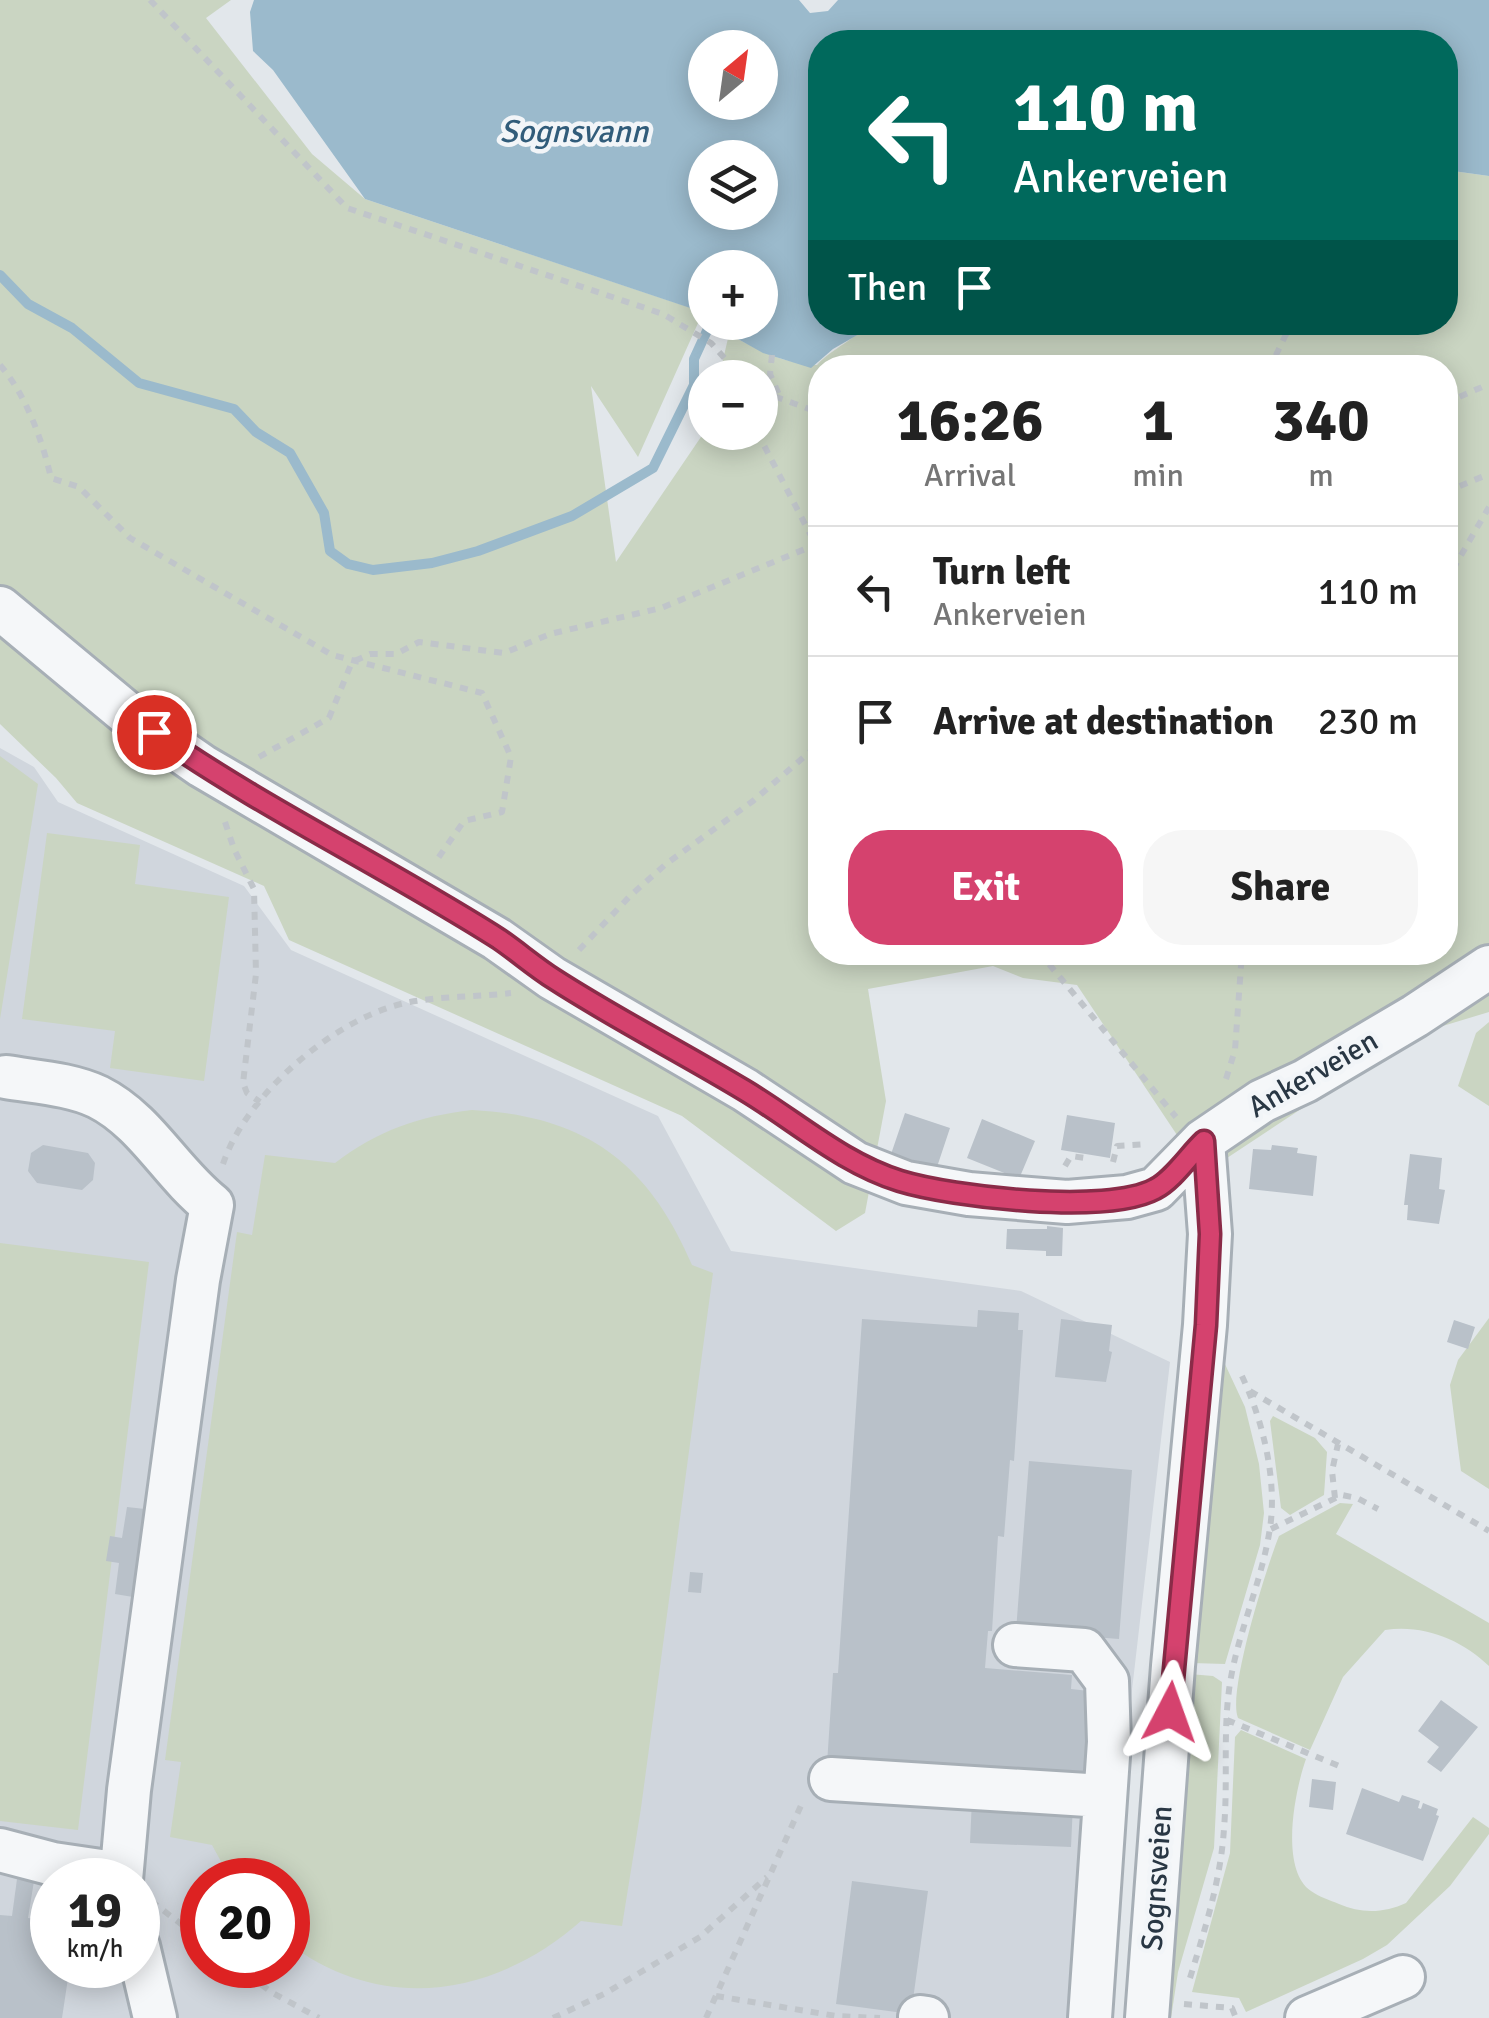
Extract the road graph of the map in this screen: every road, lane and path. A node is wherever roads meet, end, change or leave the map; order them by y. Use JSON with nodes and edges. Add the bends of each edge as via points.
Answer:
{"nodes":[{"id":1,"x":150,"y":0,"type":"edge"},
{"id":2,"x":772,"y":355,"type":"dead end"},
{"id":3,"x":726,"y":360,"type":"edge"},
{"id":4,"x":0,"y":365,"type":"edge"},
{"id":5,"x":1489,"y":384,"type":"edge"},
{"id":6,"x":1458,"y":397,"type":"edge"},
{"id":7,"x":780,"y":399,"type":"joint"},
{"id":8,"x":808,"y":409,"type":"edge"},
{"id":9,"x":767,"y":450,"type":"edge"},
{"id":10,"x":1489,"y":474,"type":"edge"},
{"id":11,"x":1458,"y":487,"type":"edge"},
{"id":12,"x":1489,"y":507,"type":"edge"},
{"id":13,"x":808,"y":531,"type":"edge"},
{"id":14,"x":808,"y":548,"type":"edge"},
{"id":15,"x":1458,"y":561,"type":"edge"},
{"id":16,"x":0,"y":608,"type":"edge"},
{"id":17,"x":352,"y":662,"type":"junction"},
{"id":18,"x":808,"y":754,"type":"edge"},
{"id":19,"x":232,"y":784,"type":"junction"},
{"id":20,"x":416,"y":891,"type":"junction"},
{"id":21,"x":1051,"y":965,"type":"edge"},
{"id":22,"x":1241,"y":965,"type":"edge"},
{"id":23,"x":1489,"y":968,"type":"edge"},
{"id":24,"x":552,"y":978,"type":"junction"},
{"id":25,"x":6,"y":1076,"type":"dead end"},
{"id":26,"x":260,"y":1102,"type":"junction"},
{"id":27,"x":1166,"y":1108,"type":"dead end"},
{"id":28,"x":1204,"y":1141,"type":"junction"},
{"id":29,"x":225,"y":1158,"type":"dead end"},
{"id":30,"x":1206,"y":1325,"type":"junction"},
{"id":31,"x":1249,"y":1390,"type":"junction"},
{"id":32,"x":1338,"y":1444,"type":"junction"},
{"id":33,"x":1335,"y":1498,"type":"junction"},
{"id":34,"x":1378,"y":1509,"type":"dead end"},
{"id":35,"x":1270,"y":1530,"type":"junction"},
{"id":36,"x":1489,"y":1531,"type":"edge"},
{"id":37,"x":1015,"y":1645,"type":"dead end"},
{"id":38,"x":1227,"y":1720,"type":"junction"},
{"id":39,"x":1339,"y":1766,"type":"dead end"},
{"id":40,"x":831,"y":1779,"type":"joint"},
{"id":41,"x":1103,"y":1796,"type":"junction"},
{"id":42,"x":0,"y":1850,"type":"edge"},
{"id":43,"x":31,"y":1858,"type":"edge"},
{"id":44,"x":128,"y":1858,"type":"edge"},
{"id":45,"x":770,"y":1874,"type":"junction"},
{"id":46,"x":160,"y":1908,"type":"edge"},
{"id":47,"x":180,"y":1923,"type":"edge"},
{"id":48,"x":148,"y":1988,"type":"edge"},
{"id":49,"x":266,"y":1988,"type":"edge"},
{"id":50,"x":716,"y":1996,"type":"junction"},
{"id":51,"x":1385,"y":1996,"type":"edge"},
{"id":52,"x":1165,"y":2011,"type":"edge"},
{"id":53,"x":155,"y":2018,"type":"edge"},
{"id":54,"x":319,"y":2018,"type":"edge"},
{"id":55,"x":553,"y":2018,"type":"edge"},
{"id":56,"x":706,"y":2018,"type":"edge"},
{"id":57,"x":880,"y":2018,"type":"edge"},
{"id":58,"x":1090,"y":2018,"type":"edge"},
{"id":59,"x":1182,"y":2018,"type":"edge"},
{"id":60,"x":1236,"y":2018,"type":"edge"},
{"id":61,"x":1308,"y":2018,"type":"edge"}],
"edges":[{"from":1,"to":3,"type":"path","via":[[347,208],[663,314]]},
{"from":2,"to":7,"type":"path","via":[[770,374]]},
{"from":4,"to":17,"type":"path","via":[[15,383],[51,478],[78,487],[130,538]]},
{"from":5,"to":6,"type":"path"},
{"from":7,"to":8,"type":"path"},
{"from":9,"to":13,"type":"path"},
{"from":10,"to":11,"type":"path"},
{"from":12,"to":15,"type":"path"},
{"from":14,"to":17,"type":"path","via":[[661,608],[550,634],[504,653],[419,642]]},
{"from":16,"to":19,"type":"lane","name":"Ankerveien","via":[[130,716]]},
{"from":17,"to":19,"type":"path","via":[[329,718],[266,752]]},
{"from":17,"to":20,"type":"path","via":[[482,693],[511,757],[502,812],[464,821]]},
{"from":18,"to":24,"type":"path","via":[[666,864]]},
{"from":19,"to":20,"type":"lane","name":"Ankerveien"},
{"from":19,"to":26,"type":"path","via":[[224,805],[227,832],[254,888],[255,913],[256,974],[243,1083]]},
{"from":20,"to":24,"type":"lane","name":"Ankerveien"},
{"from":21,"to":27,"type":"path"},
{"from":22,"to":28,"type":"path","via":[[1235,1050]]},
{"from":23,"to":28,"type":"lane","name":"Ankerveien"},
{"from":24,"to":26,"type":"path","via":[[516,993],[408,1002],[368,1017],[309,1054]]},
{"from":24,"to":28,"type":"lane","name":"Ankerveien","via":[[744,1090],[854,1164],[906,1183],[1032,1200],[1103,1200],[1156,1189]]},
{"from":25,"to":44,"type":"lane","via":[[102,1099],[212,1205],[128,1790]]},
{"from":26,"to":29,"type":"path"},
{"from":28,"to":30,"type":"lane","name":"Sognsveien"},
{"from":30,"to":31,"type":"path"},
{"from":30,"to":52,"type":"lane","name":"Sognsveien","via":[[1178,1612]]},
{"from":31,"to":32,"type":"path"},
{"from":31,"to":35,"type":"path","via":[[1268,1470]]},
{"from":32,"to":33,"type":"path"},
{"from":32,"to":36,"type":"path"},
{"from":33,"to":34,"type":"path","via":[[1351,1496]]},
{"from":33,"to":35,"type":"path"},
{"from":35,"to":38,"type":"path","via":[[1234,1662]]},
{"from":37,"to":41,"type":"lane","via":[[1084,1650],[1106,1681]]},
{"from":38,"to":39,"type":"path"},
{"from":38,"to":52,"type":"path","via":[[1220,1863]]},
{"from":40,"to":41,"type":"lane"},
{"from":40,"to":45,"type":"path","via":[[806,1796]]},
{"from":41,"to":58,"type":"lane"},
{"from":42,"to":43,"type":"lane"},
{"from":45,"to":50,"type":"path"},
{"from":45,"to":55,"type":"path","via":[[700,1937]]},
{"from":46,"to":47,"type":"path"},
{"from":48,"to":53,"type":"lane"},
{"from":49,"to":54,"type":"path"},
{"from":50,"to":56,"type":"path"},
{"from":50,"to":57,"type":"path"},
{"from":51,"to":61,"type":"lane"},
{"from":52,"to":59,"type":"path"},
{"from":52,"to":60,"type":"path","via":[[1232,2008]]}]}
